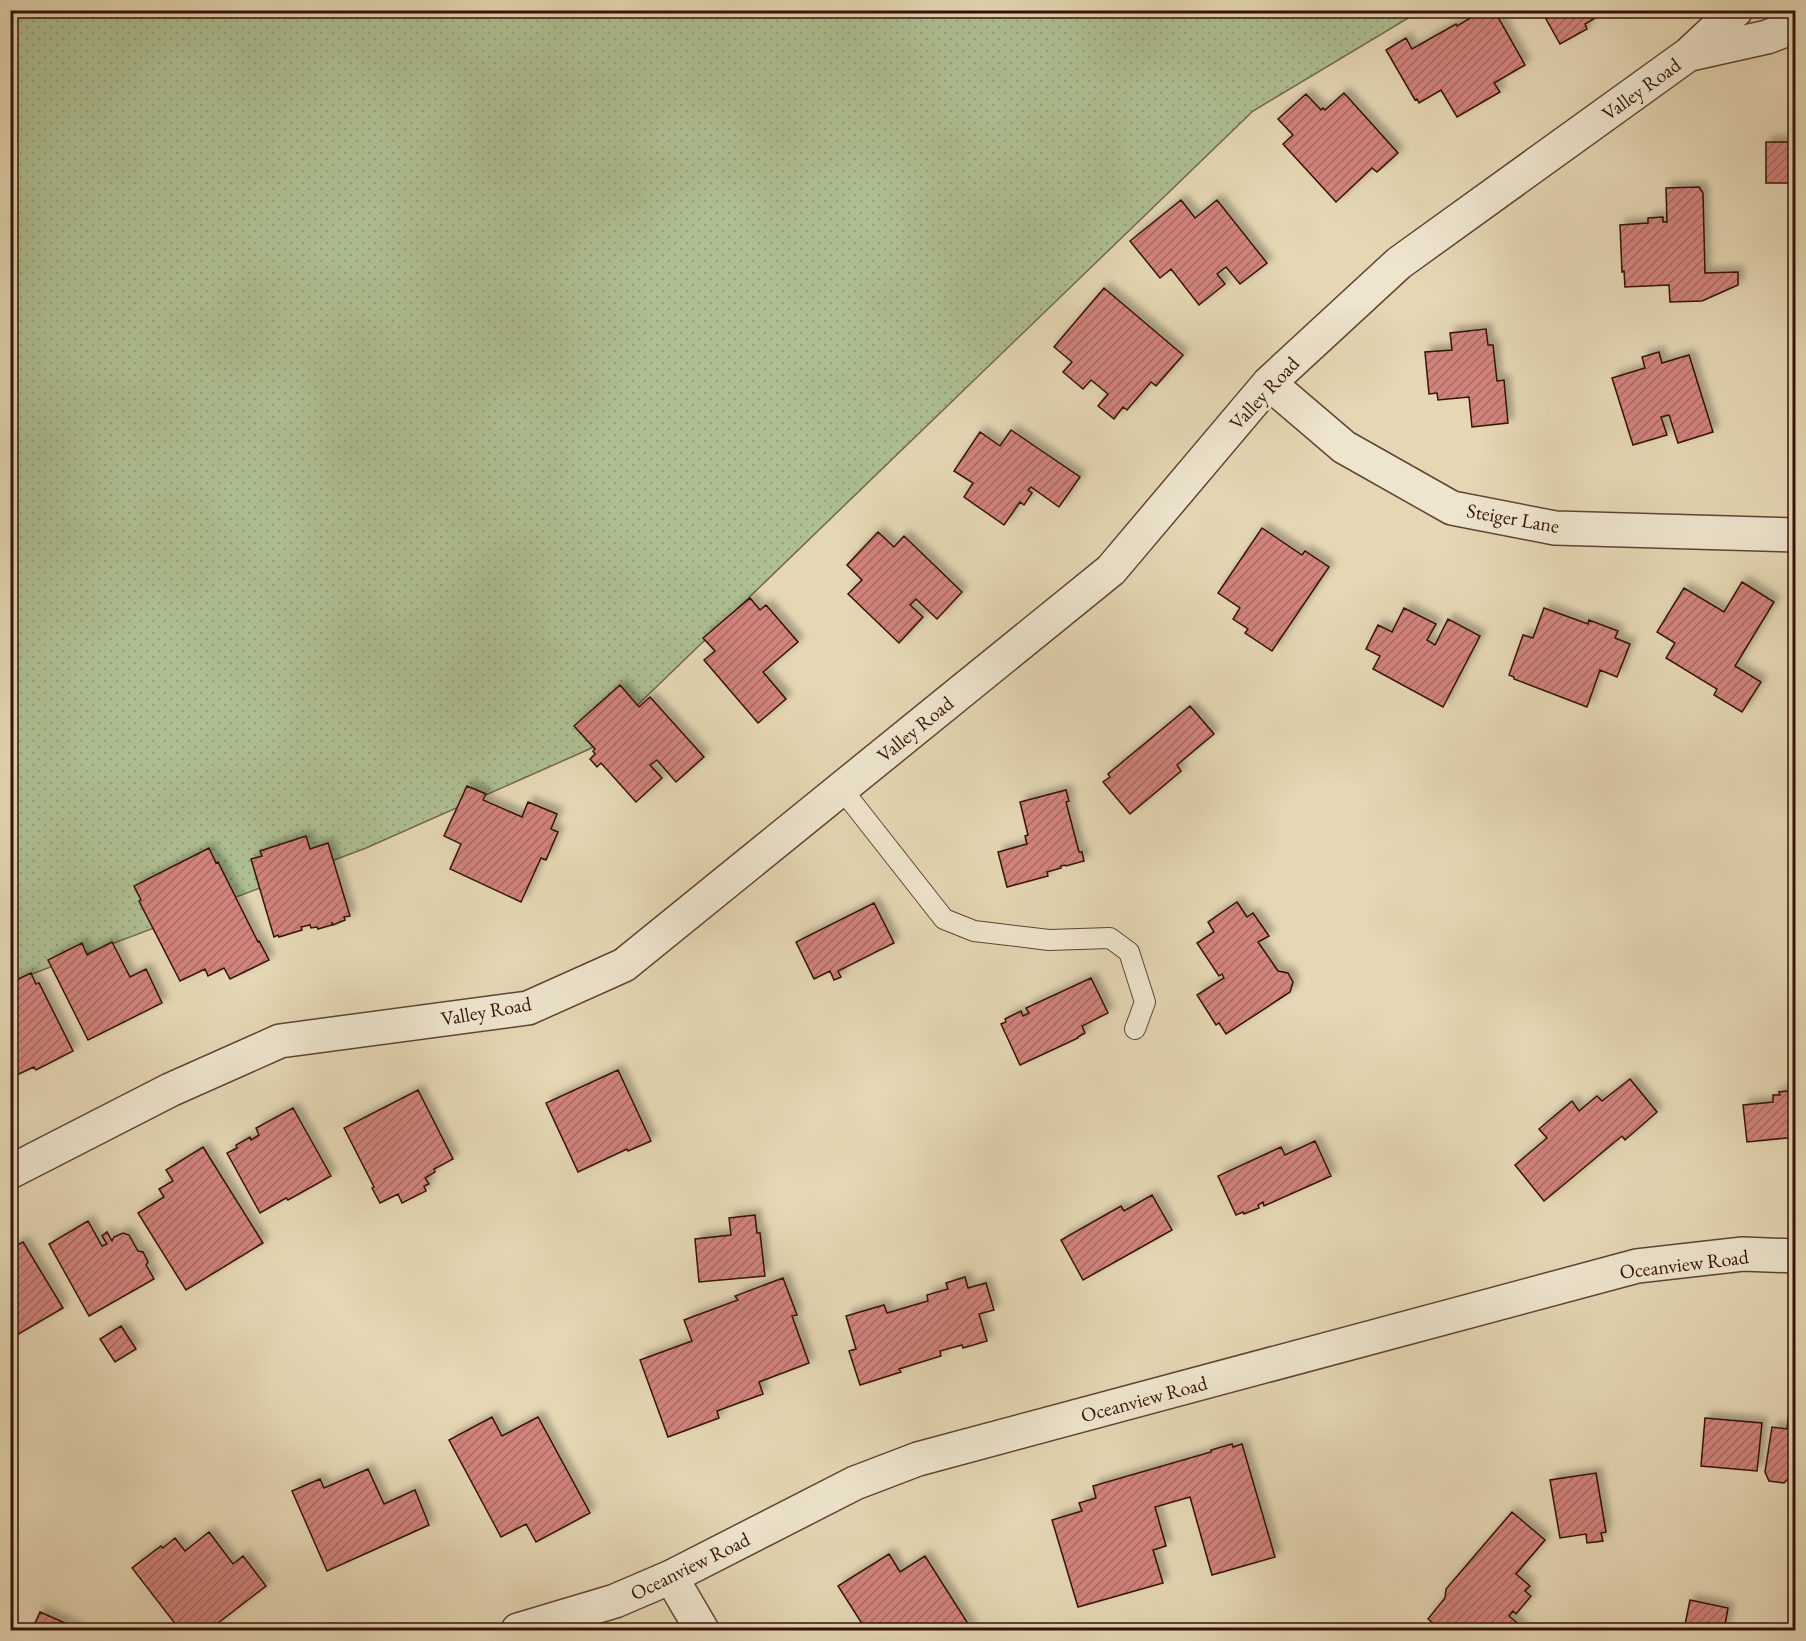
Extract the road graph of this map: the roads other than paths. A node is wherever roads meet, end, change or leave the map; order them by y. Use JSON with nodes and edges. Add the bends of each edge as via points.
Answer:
{"nodes":[{"id":1,"x":1736,"y":10,"type":"edge"},
{"id":2,"x":1796,"y":26,"type":"edge"},
{"id":3,"x":1689,"y":54,"type":"junction"},
{"id":4,"x":1269,"y":383,"type":"junction"},
{"id":5,"x":1796,"y":535,"type":"edge"},
{"id":6,"x":842,"y":788,"type":"junction"},
{"id":7,"x":1135,"y":1029,"type":"dead end"},
{"id":8,"x":10,"y":1172,"type":"edge"},
{"id":9,"x":1796,"y":1256,"type":"edge"},
{"id":10,"x":671,"y":1577,"type":"junction"},
{"id":11,"x":518,"y":1630,"type":"edge"},
{"id":12,"x":702,"y":1630,"type":"edge"}],
"edges":[{"from":1,"to":3,"type":"street","name":"Valley Road"},
{"from":2,"to":3,"type":"street","name":"Valley Road","via":[[1767,37]]},
{"from":3,"to":4,"type":"street","name":"Valley Road","via":[[1399,263]]},
{"from":4,"to":5,"type":"street","name":"Steiger Lane","via":[[1344,447],[1452,508],[1556,528]]},
{"from":4,"to":6,"type":"street","name":"Valley Road","via":[[1111,570]]},
{"from":6,"to":7,"type":"lane","via":[[944,919],[974,931],[1048,940],[1110,938],[1129,952],[1145,1002]]},
{"from":6,"to":8,"type":"street","name":"Valley Road","via":[[624,965],[528,1008],[280,1041],[170,1090]]},
{"from":9,"to":10,"type":"street","name":"Oceanview Road","via":[[1743,1254],[1637,1266],[918,1459],[855,1483]]},
{"from":10,"to":11,"type":"street","name":"Oceanview Road","via":[[615,1601]]},
{"from":10,"to":12,"type":"street"}]}
